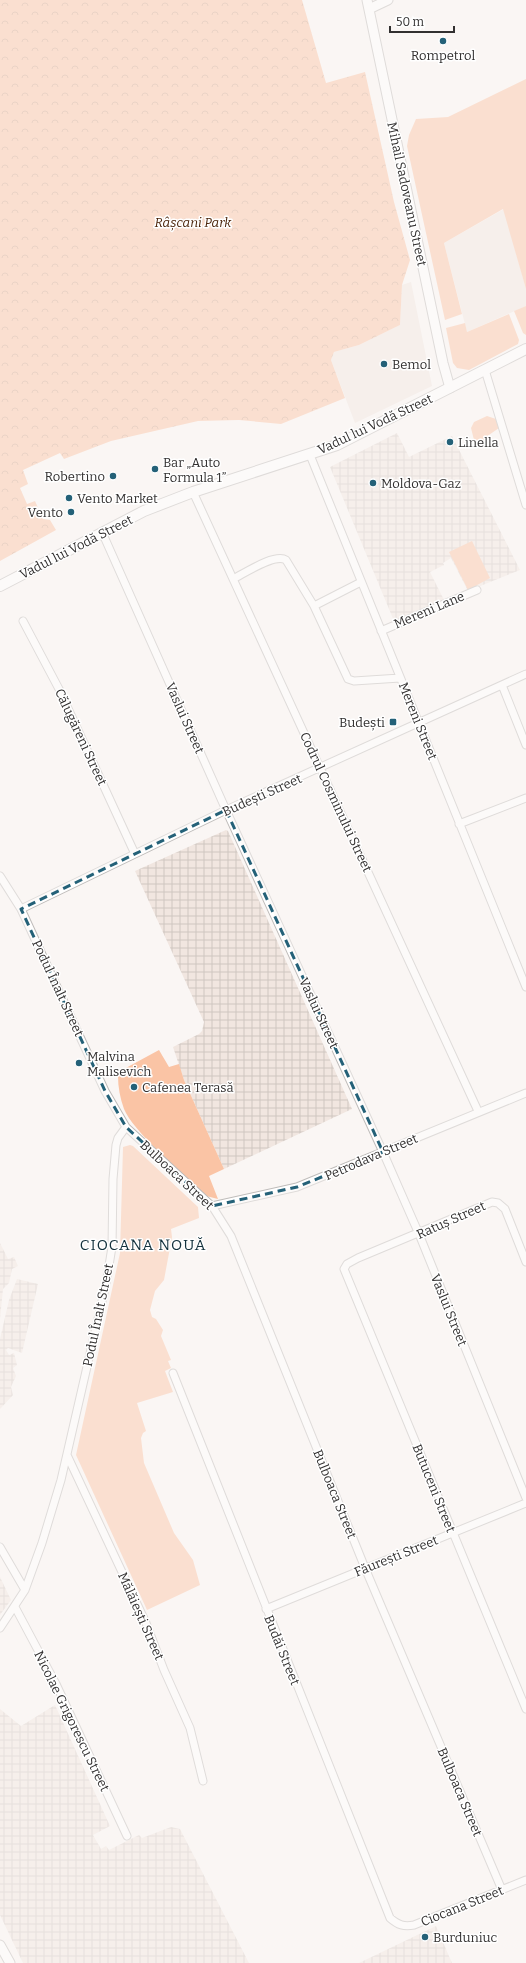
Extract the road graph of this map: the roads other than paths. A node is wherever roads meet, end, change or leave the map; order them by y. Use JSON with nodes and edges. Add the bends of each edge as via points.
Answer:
{"nodes":[{"id":1,"x":388,"y":0,"type":"edge"},
{"id":2,"x":368,"y":5,"type":"edge"},
{"id":3,"x":526,"y":349,"type":"edge"},
{"id":4,"x":485,"y":370,"type":"junction"},
{"id":5,"x":450,"y":388,"type":"junction"},
{"id":6,"x":310,"y":455,"type":"junction"},
{"id":7,"x":193,"y":492,"type":"junction"},
{"id":8,"x":526,"y":505,"type":"edge"},
{"id":9,"x":102,"y":532,"type":"junction"},
{"id":10,"x":233,"y":579,"type":"junction"},
{"id":11,"x":361,"y":582,"type":"junction"},
{"id":12,"x":0,"y":586,"type":"edge"},
{"id":13,"x":477,"y":590,"type":"dead end"},
{"id":14,"x":314,"y":606,"type":"junction"},
{"id":15,"x":23,"y":621,"type":"dead end"},
{"id":16,"x":381,"y":631,"type":"junction"},
{"id":17,"x":526,"y":674,"type":"edge"},
{"id":18,"x":400,"y":678,"type":"junction"},
{"id":19,"x":502,"y":685,"type":"junction"},
{"id":20,"x":418,"y":722,"type":"junction"},
{"id":21,"x":526,"y":745,"type":"edge"},
{"id":22,"x":320,"y":768,"type":"junction"},
{"id":23,"x":526,"y":798,"type":"edge"},
{"id":24,"x":226,"y":810,"type":"junction"},
{"id":25,"x":459,"y":824,"type":"junction"},
{"id":26,"x":135,"y":854,"type":"junction"},
{"id":27,"x":0,"y":876,"type":"edge"},
{"id":28,"x":21,"y":909,"type":"junction"},
{"id":29,"x":526,"y":987,"type":"edge"},
{"id":30,"x":526,"y":1093,"type":"edge"},
{"id":31,"x":478,"y":1111,"type":"junction"},
{"id":32,"x":126,"y":1127,"type":"junction"},
{"id":33,"x":383,"y":1152,"type":"junction"},
{"id":34,"x":212,"y":1206,"type":"junction"},
{"id":35,"x":419,"y":1234,"type":"junction"},
{"id":36,"x":526,"y":1262,"type":"edge"},
{"id":37,"x":345,"y":1266,"type":"joint"},
{"id":38,"x":173,"y":1373,"type":"dead end"},
{"id":39,"x":67,"y":1455,"type":"junction"},
{"id":40,"x":526,"y":1498,"type":"edge"},
{"id":41,"x":526,"y":1503,"type":"edge"},
{"id":42,"x":453,"y":1533,"type":"junction"},
{"id":43,"x":0,"y":1547,"type":"edge"},
{"id":44,"x":365,"y":1568,"type":"junction"},
{"id":45,"x":25,"y":1590,"type":"junction"},
{"id":46,"x":15,"y":1607,"type":"junction"},
{"id":47,"x":266,"y":1609,"type":"junction"},
{"id":48,"x":0,"y":1628,"type":"edge"},
{"id":49,"x":526,"y":1709,"type":"edge"},
{"id":50,"x":203,"y":1781,"type":"dead end"},
{"id":51,"x":127,"y":1836,"type":"dead end"},
{"id":52,"x":526,"y":1880,"type":"edge"},
{"id":53,"x":502,"y":1890,"type":"junction"},
{"id":54,"x":396,"y":1924,"type":"joint"},
{"id":55,"x":0,"y":1945,"type":"edge"},
{"id":56,"x":10,"y":1963,"type":"edge"}],
"edges":[{"from":1,"to":2,"type":"main road"},
{"from":2,"to":5,"type":"main road","name":"Mihail Sadoveanu Street"},
{"from":3,"to":4,"type":"main road","name":"Vadul lui Vodă Street"},
{"from":4,"to":5,"type":"main road","name":"Vadul lui Vodă Street"},
{"from":4,"to":8,"type":"street"},
{"from":5,"to":6,"type":"main road","name":"Vadul lui Vodă Street","via":[[337,445]]},
{"from":6,"to":7,"type":"main road","name":"Vadul lui Vodă Street"},
{"from":6,"to":11,"type":"street","name":"Mereni Street"},
{"from":7,"to":9,"type":"main road","name":"Vadul lui Vodă Street","via":[[144,511]]},
{"from":7,"to":10,"type":"street","name":"Codrul Cosminului Street"},
{"from":9,"to":12,"type":"main road","name":"Vadul lui Vodă Street"},
{"from":9,"to":24,"type":"street","name":"Vaslui Street"},
{"from":10,"to":14,"type":"street","via":[[274,559],[283,558]]},
{"from":10,"to":22,"type":"street","name":"Codrul Cosminului Street"},
{"from":11,"to":14,"type":"street"},
{"from":11,"to":16,"type":"street","name":"Mereni Street"},
{"from":13,"to":16,"type":"street","name":"Mereni Lane"},
{"from":14,"to":18,"type":"street","via":[[348,679],[354,681]]},
{"from":15,"to":26,"type":"street","name":"Călugăreni Street","via":[[59,689]]},
{"from":16,"to":18,"type":"street","name":"Mereni Street"},
{"from":17,"to":19,"type":"street","name":"Budești Street"},
{"from":18,"to":20,"type":"street","name":"Mereni Street"},
{"from":19,"to":20,"type":"street","name":"Budești Street"},
{"from":19,"to":21,"type":"street"},
{"from":20,"to":22,"type":"street","name":"Budești Street"},
{"from":20,"to":25,"type":"street","name":"Mereni Street"},
{"from":22,"to":24,"type":"street","name":"Budești Street"},
{"from":22,"to":31,"type":"street","name":"Codrul Cosminului Street"},
{"from":23,"to":25,"type":"street"},
{"from":24,"to":26,"type":"street","name":"Budești Street"},
{"from":24,"to":33,"type":"street","name":"Vaslui Street"},
{"from":25,"to":29,"type":"street","name":"Mereni Street"},
{"from":26,"to":28,"type":"street","name":"Budești Street"},
{"from":27,"to":28,"type":"street","name":"Podul Înalt Street"},
{"from":28,"to":32,"type":"street","name":"Podul Înalt Street","via":[[105,1091]]},
{"from":30,"to":31,"type":"street","name":"Petrodava Street"},
{"from":31,"to":33,"type":"street","name":"Petrodava Street"},
{"from":32,"to":34,"type":"street","name":"Bulboaca Street"},
{"from":32,"to":39,"type":"street","name":"Podul Înalt Street","via":[[116,1145],[112,1247],[107,1278]]},
{"from":33,"to":34,"type":"street","name":"Petrodava Street","via":[[298,1187]]},
{"from":33,"to":35,"type":"street","name":"Vaslui Street"},
{"from":34,"to":44,"type":"street","name":"Bulboaca Street","via":[[231,1236]]},
{"from":35,"to":36,"type":"street","name":"Ratuș Street","via":[[495,1202],[504,1209]]},
{"from":35,"to":37,"type":"street","name":"Ratuș Street","via":[[358,1258]]},
{"from":35,"to":40,"type":"street","name":"Vaslui Street"},
{"from":37,"to":42,"type":"street","name":"Butuceni Street","via":[[345,1274]]},
{"from":38,"to":47,"type":"street","name":"Budăi Street"},
{"from":39,"to":45,"type":"street","name":"Podul Înalt Street","via":[[49,1520]]},
{"from":39,"to":50,"type":"street","name":"Mălăiești Street","via":[[146,1623],[190,1728]]},
{"from":41,"to":42,"type":"street","name":"Făurești Street"},
{"from":42,"to":44,"type":"street","name":"Făurești Street"},
{"from":42,"to":49,"type":"street","name":"Butuceni Street"},
{"from":43,"to":45,"type":"street"},
{"from":44,"to":47,"type":"street","name":"Făurești Street"},
{"from":44,"to":53,"type":"street","name":"Bulboaca Street"},
{"from":45,"to":46,"type":"street","name":"Podul Înalt Street"},
{"from":46,"to":48,"type":"street","name":"Podul Înalt Street"},
{"from":46,"to":51,"type":"street","name":"Nicolae Grigorescu Street","via":[[56,1684]]},
{"from":47,"to":54,"type":"street","name":"Budăi Street","via":[[390,1918]]},
{"from":52,"to":53,"type":"street","name":"Ciocana Street"},
{"from":53,"to":54,"type":"street","name":"Ciocana Street","via":[[414,1926]]},
{"from":55,"to":56,"type":"main road"}]}
